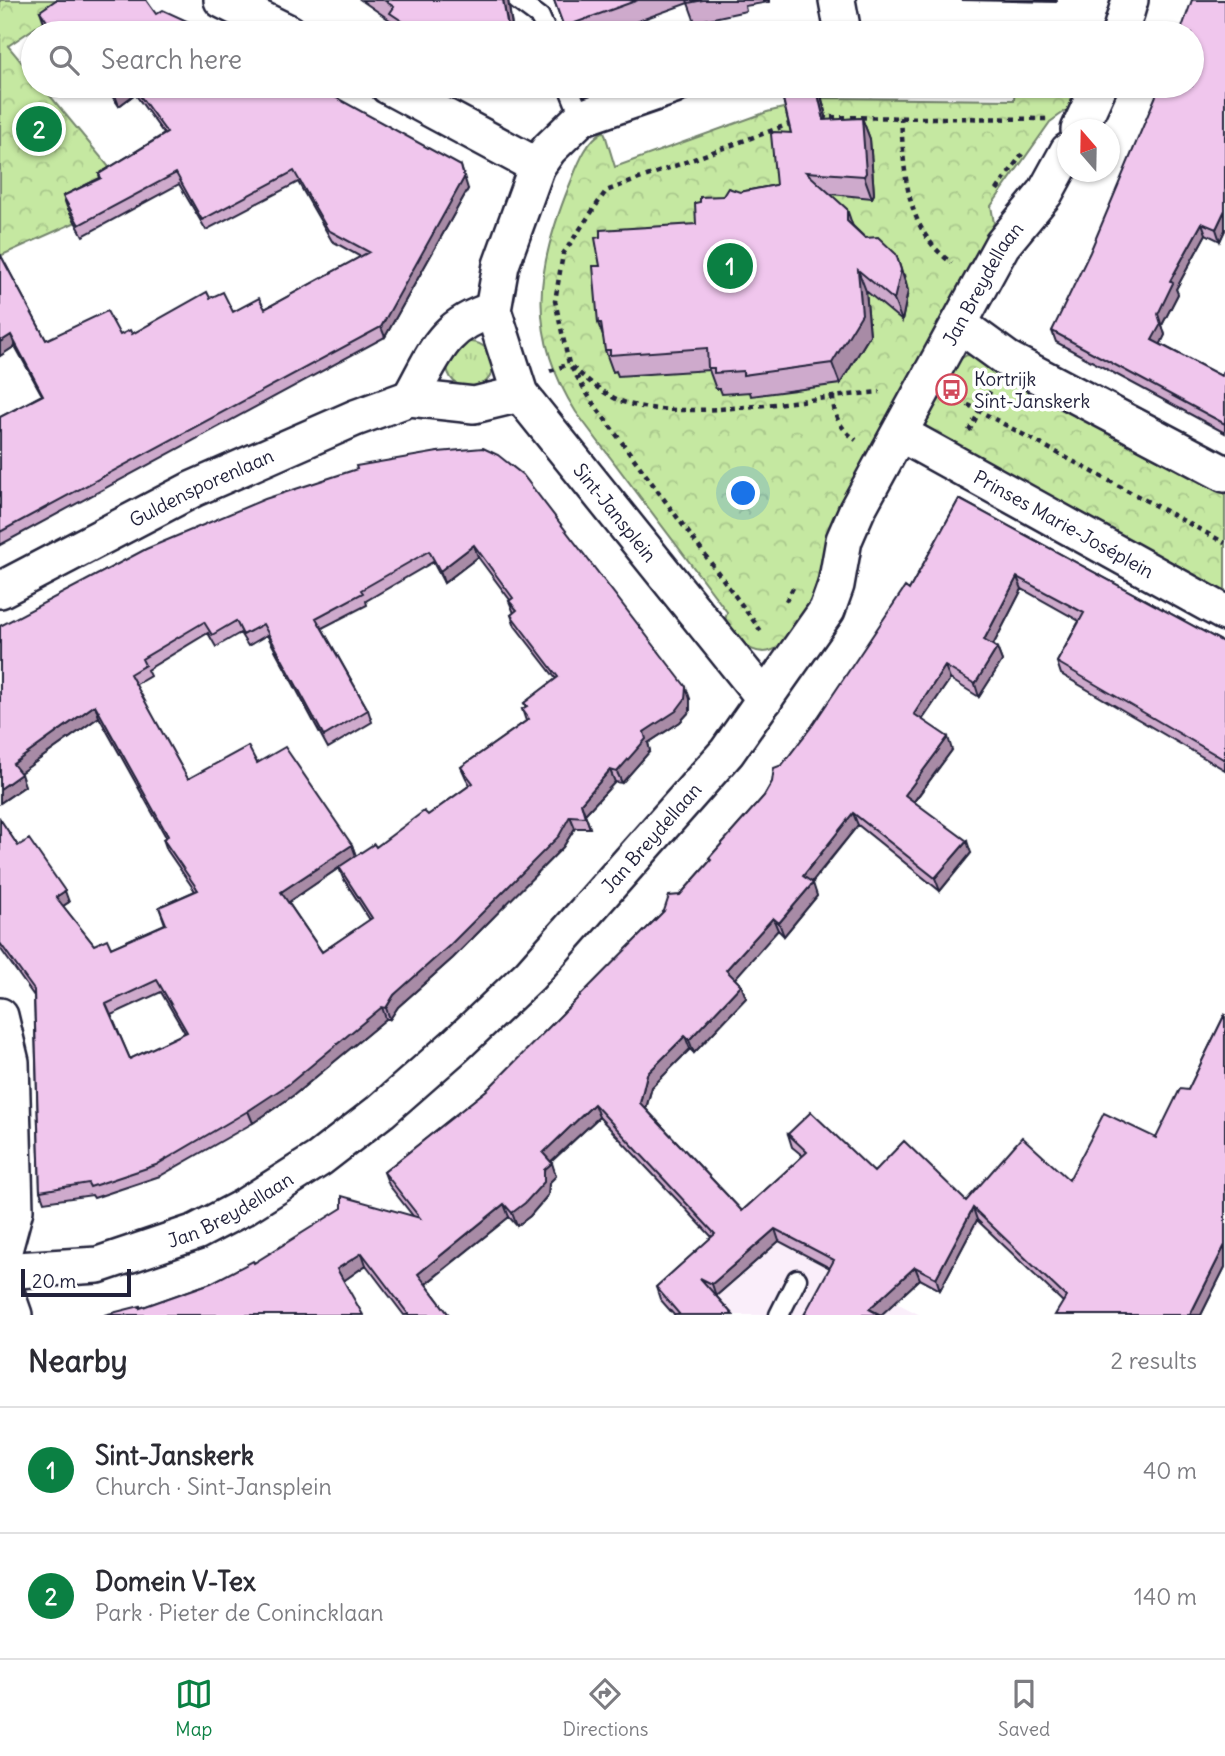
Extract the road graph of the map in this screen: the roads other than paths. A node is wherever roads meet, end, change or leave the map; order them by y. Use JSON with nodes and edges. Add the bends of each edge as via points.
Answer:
{"nodes":[{"id":1,"x":222,"y":0,"type":"edge"},
{"id":2,"x":517,"y":0,"type":"edge"},
{"id":3,"x":837,"y":0,"type":"edge"},
{"id":4,"x":1130,"y":0,"type":"edge"},
{"id":5,"x":265,"y":21,"type":"edge"},
{"id":6,"x":542,"y":21,"type":"edge"},
{"id":7,"x":841,"y":21,"type":"edge"},
{"id":8,"x":1124,"y":21,"type":"edge"},
{"id":9,"x":410,"y":98,"type":"edge"},
{"id":10,"x":573,"y":98,"type":"edge"},
{"id":11,"x":639,"y":98,"type":"edge"},
{"id":12,"x":1091,"y":98,"type":"edge"},
{"id":13,"x":581,"y":118,"type":"junction"},
{"id":14,"x":1077,"y":119,"type":"edge"},
{"id":15,"x":1057,"y":162,"type":"edge"},
{"id":16,"x":537,"y":166,"type":"junction"},
{"id":17,"x":494,"y":310,"type":"junction"},
{"id":18,"x":959,"y":324,"type":"junction"},
{"id":19,"x":520,"y":394,"type":"junction"},
{"id":20,"x":410,"y":398,"type":"junction"},
{"id":21,"x":894,"y":445,"type":"junction"},
{"id":22,"x":1225,"y":474,"type":"edge"},
{"id":23,"x":0,"y":590,"type":"edge"},
{"id":24,"x":1225,"y":613,"type":"edge"},
{"id":25,"x":765,"y":699,"type":"junction"},
{"id":26,"x":0,"y":1016,"type":"edge"},
{"id":27,"x":0,"y":1265,"type":"edge"},
{"id":28,"x":0,"y":1273,"type":"edge"},
{"id":29,"x":797,"y":1279,"type":"dead end"},
{"id":30,"x":14,"y":1315,"type":"edge"},
{"id":31,"x":779,"y":1315,"type":"edge"}],
"edges":[{"from":1,"to":5,"type":"street"},
{"from":2,"to":6,"type":"lane"},
{"from":3,"to":7,"type":"street"},
{"from":4,"to":8,"type":"street"},
{"from":9,"to":16,"type":"street"},
{"from":10,"to":13,"type":"lane"},
{"from":11,"to":13,"type":"street"},
{"from":12,"to":14,"type":"street","name":"Jan Breydellaan"},
{"from":13,"to":16,"type":"street"},
{"from":15,"to":18,"type":"street","name":"Jan Breydellaan","via":[[1045,194],[1002,245]]},
{"from":16,"to":17,"type":"street","via":[[501,265]]},
{"from":17,"to":19,"type":"street","name":"Sint-Jansplein"},
{"from":17,"to":20,"type":"street","via":[[467,320],[445,336]]},
{"from":18,"to":21,"type":"street","name":"Jan Breydellaan"},
{"from":18,"to":22,"type":"street","via":[[1007,359]]},
{"from":19,"to":20,"type":"street","name":"Guldensporenlaan","via":[[474,405]]},
{"from":19,"to":25,"type":"street","name":"Sint-Jansplein"},
{"from":20,"to":23,"type":"street","name":"Guldensporenlaan","via":[[193,489]]},
{"from":21,"to":24,"type":"street","name":"Prinses Marie-Joséplein","via":[[951,463]]},
{"from":21,"to":25,"type":"street","name":"Jan Breydellaan","via":[[849,525],[827,610]]},
{"from":25,"to":28,"type":"street","name":"Jan Breydellaan","via":[[727,752],[530,975],[455,1046],[319,1159],[242,1208],[146,1251],[73,1269]]},
{"from":26,"to":27,"type":"street","via":[[11,1062],[15,1210]]},
{"from":28,"to":30,"type":"street"},
{"from":29,"to":31,"type":"lane"}]}
